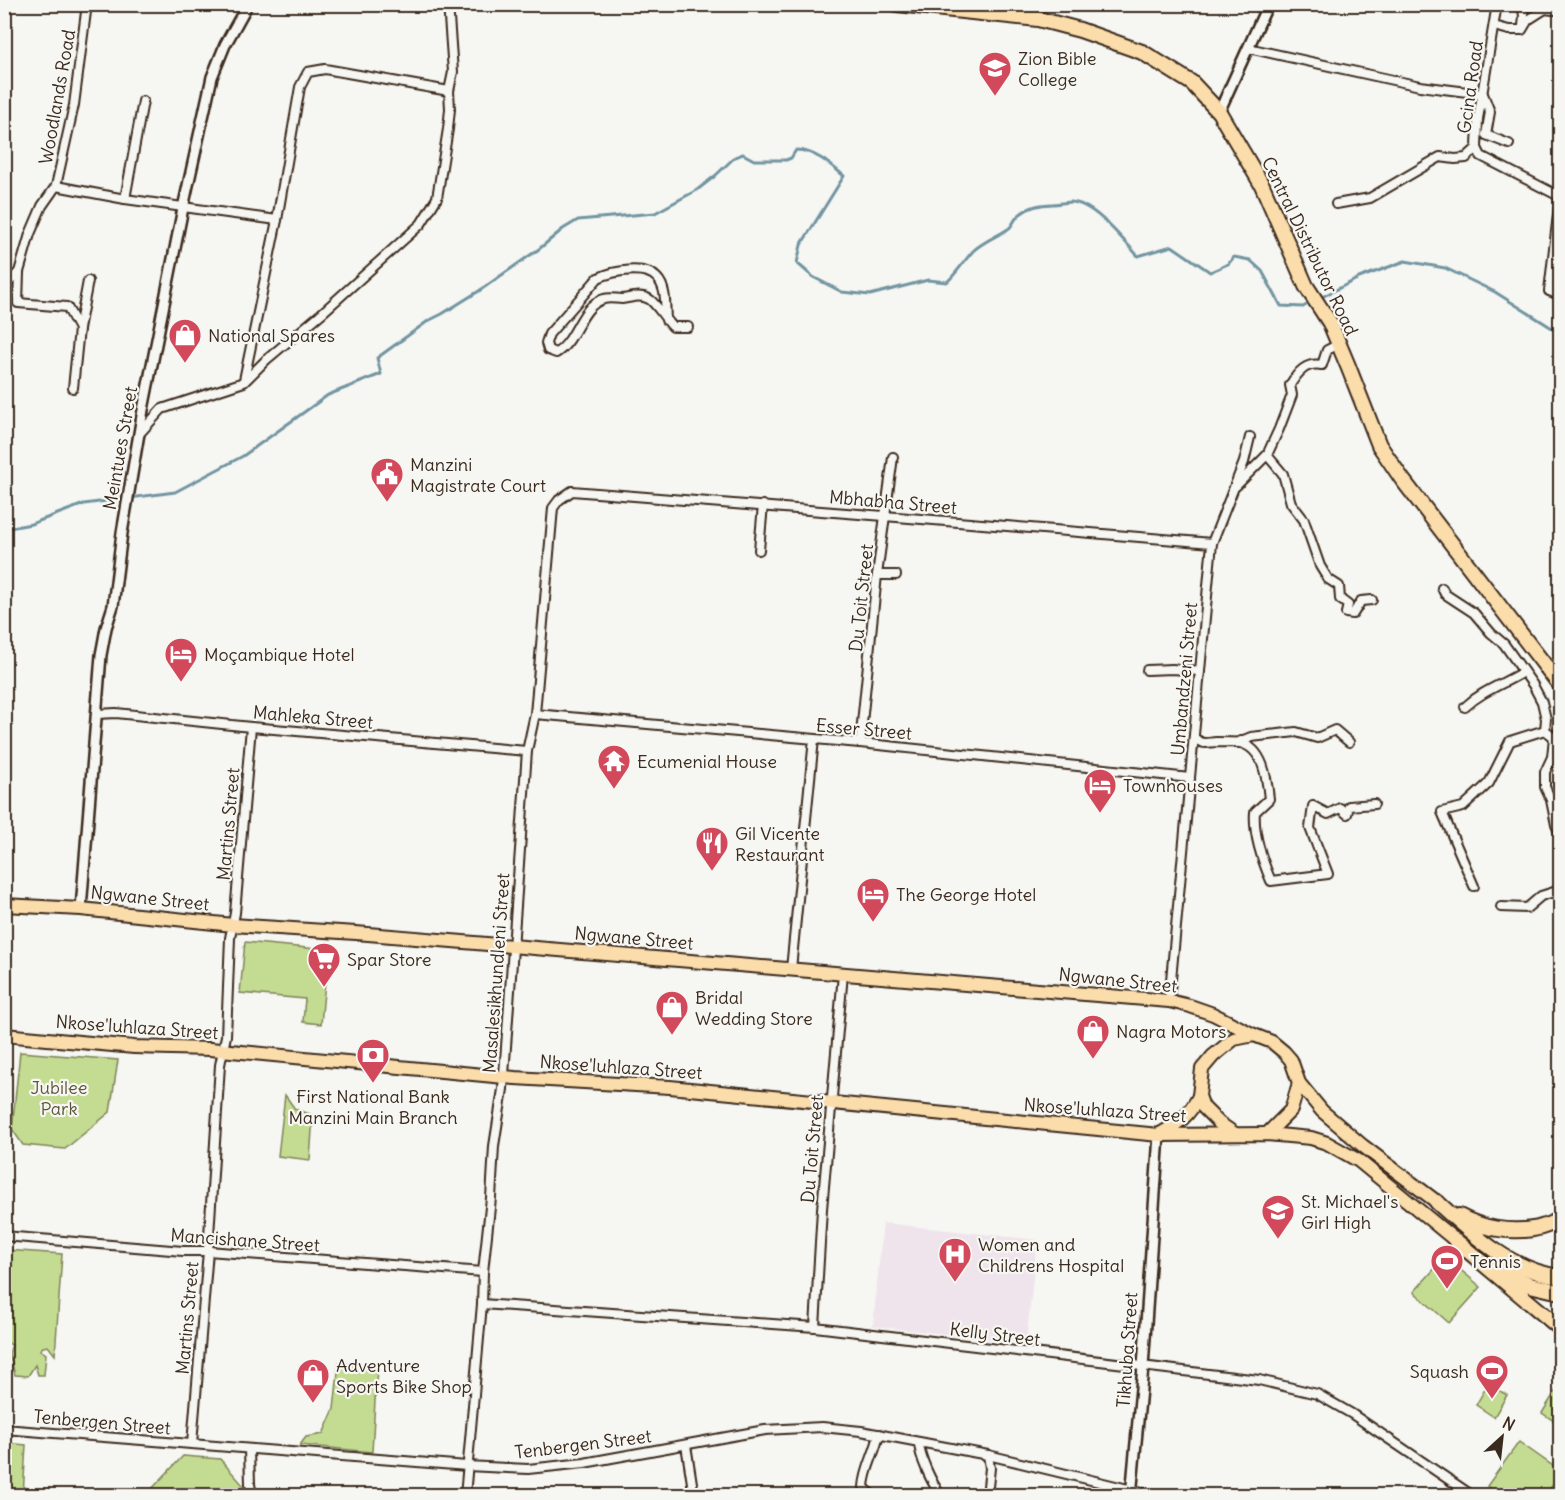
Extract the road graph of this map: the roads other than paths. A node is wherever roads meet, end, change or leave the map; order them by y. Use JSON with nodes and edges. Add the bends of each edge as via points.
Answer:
{"nodes":[{"id":1,"x":87,"y":4,"type":"edge"},
{"id":2,"x":246,"y":4,"type":"edge"},
{"id":3,"x":448,"y":4,"type":"edge"},
{"id":4,"x":897,"y":4,"type":"edge"},
{"id":5,"x":965,"y":4,"type":"edge"},
{"id":6,"x":1268,"y":4,"type":"edge"},
{"id":7,"x":1497,"y":4,"type":"edge"},
{"id":8,"x":1522,"y":4,"type":"edge"},
{"id":9,"x":1553,"y":4,"type":"edge"},
{"id":10,"x":1545,"y":9,"type":"junction"},
{"id":11,"x":1560,"y":10,"type":"edge"},
{"id":12,"x":1494,"y":26,"type":"junction"},
{"id":13,"x":1522,"y":30,"type":"junction"},
{"id":14,"x":1248,"y":48,"type":"junction"},
{"id":15,"x":448,"y":91,"type":"junction"},
{"id":16,"x":1482,"y":94,"type":"junction"},
{"id":17,"x":143,"y":101,"type":"dead end"},
{"id":18,"x":1221,"y":108,"type":"junction"},
{"id":19,"x":1509,"y":144,"type":"dead end"},
{"id":20,"x":1477,"y":148,"type":"junction"},
{"id":21,"x":56,"y":186,"type":"junction"},
{"id":22,"x":1560,"y":196,"type":"edge"},
{"id":23,"x":125,"y":199,"type":"junction"},
{"id":24,"x":1335,"y":204,"type":"dead end"},
{"id":25,"x":183,"y":208,"type":"junction"},
{"id":26,"x":277,"y":220,"type":"junction"},
{"id":27,"x":19,"y":273,"type":"junction"},
{"id":28,"x":88,"y":281,"type":"dead end"},
{"id":29,"x":4,"y":287,"type":"edge"},
{"id":30,"x":1560,"y":295,"type":"edge"},
{"id":31,"x":666,"y":320,"type":"junction"},
{"id":32,"x":1332,"y":320,"type":"junction"},
{"id":33,"x":688,"y":327,"type":"dead end"},
{"id":34,"x":79,"y":329,"type":"junction"},
{"id":35,"x":1339,"y":345,"type":"junction"},
{"id":36,"x":244,"y":382,"type":"junction"},
{"id":37,"x":73,"y":388,"type":"dead end"},
{"id":38,"x":139,"y":434,"type":"junction"},
{"id":39,"x":1250,"y":437,"type":"dead end"},
{"id":40,"x":1267,"y":454,"type":"junction"},
{"id":41,"x":893,"y":457,"type":"dead end"},
{"id":42,"x":1233,"y":490,"type":"junction"},
{"id":43,"x":572,"y":491,"type":"joint"},
{"id":44,"x":763,"y":505,"type":"junction"},
{"id":45,"x":885,"y":517,"type":"junction"},
{"id":46,"x":1212,"y":543,"type":"junction"},
{"id":47,"x":759,"y":550,"type":"dead end"},
{"id":48,"x":896,"y":574,"type":"dead end"},
{"id":49,"x":877,"y":575,"type":"junction"},
{"id":50,"x":1442,"y":588,"type":"dead end"},
{"id":51,"x":1372,"y":600,"type":"dead end"},
{"id":52,"x":1147,"y":670,"type":"dead end"},
{"id":53,"x":1200,"y":671,"type":"junction"},
{"id":54,"x":1523,"y":672,"type":"junction"},
{"id":55,"x":1560,"y":675,"type":"edge"},
{"id":56,"x":1560,"y":685,"type":"edge"},
{"id":57,"x":1465,"y":707,"type":"dead end"},
{"id":58,"x":97,"y":714,"type":"junction"},
{"id":59,"x":535,"y":714,"type":"junction"},
{"id":60,"x":251,"y":727,"type":"junction"},
{"id":61,"x":1545,"y":730,"type":"junction"},
{"id":62,"x":1194,"y":738,"type":"junction"},
{"id":63,"x":814,"y":740,"type":"junction"},
{"id":64,"x":1349,"y":742,"type":"dead end"},
{"id":65,"x":861,"y":743,"type":"junction"},
{"id":66,"x":1235,"y":743,"type":"junction"},
{"id":67,"x":527,"y":751,"type":"junction"},
{"id":68,"x":1190,"y":778,"type":"junction"},
{"id":69,"x":1374,"y":804,"type":"dead end"},
{"id":70,"x":1560,"y":834,"type":"edge"},
{"id":71,"x":1473,"y":886,"type":"dead end"},
{"id":72,"x":1560,"y":890,"type":"edge"},
{"id":73,"x":4,"y":905,"type":"edge"},
{"id":74,"x":1501,"y":907,"type":"dead end"},
{"id":75,"x":81,"y":909,"type":"junction"},
{"id":76,"x":233,"y":925,"type":"junction"},
{"id":77,"x":513,"y":947,"type":"junction"},
{"id":78,"x":791,"y":969,"type":"junction"},
{"id":79,"x":843,"y":974,"type":"junction"},
{"id":80,"x":1169,"y":1001,"type":"junction"},
{"id":81,"x":4,"y":1035,"type":"edge"},
{"id":82,"x":1254,"y":1035,"type":"junction"},
{"id":83,"x":223,"y":1051,"type":"junction"},
{"id":84,"x":503,"y":1076,"type":"junction"},
{"id":85,"x":1299,"y":1083,"type":"junction"},
{"id":86,"x":1199,"y":1096,"type":"junction"},
{"id":87,"x":831,"y":1103,"type":"junction"},
{"id":88,"x":1235,"y":1134,"type":"junction"},
{"id":89,"x":1267,"y":1134,"type":"junction"},
{"id":90,"x":1159,"y":1135,"type":"junction"},
{"id":91,"x":1437,"y":1202,"type":"junction"},
{"id":92,"x":1560,"y":1220,"type":"edge"},
{"id":93,"x":4,"y":1236,"type":"edge"},
{"id":94,"x":1455,"y":1240,"type":"junction"},
{"id":95,"x":208,"y":1251,"type":"junction"},
{"id":96,"x":483,"y":1272,"type":"junction"},
{"id":97,"x":1560,"y":1277,"type":"edge"},
{"id":98,"x":1560,"y":1292,"type":"edge"},
{"id":99,"x":482,"y":1304,"type":"junction"},
{"id":100,"x":815,"y":1327,"type":"junction"},
{"id":101,"x":1560,"y":1330,"type":"edge"},
{"id":102,"x":1143,"y":1367,"type":"junction"},
{"id":103,"x":4,"y":1429,"type":"edge"},
{"id":104,"x":879,"y":1434,"type":"junction"},
{"id":105,"x":919,"y":1442,"type":"junction"},
{"id":106,"x":192,"y":1444,"type":"junction"},
{"id":107,"x":686,"y":1445,"type":"junction"},
{"id":108,"x":249,"y":1449,"type":"junction"},
{"id":109,"x":988,"y":1455,"type":"junction"},
{"id":110,"x":467,"y":1466,"type":"junction"},
{"id":111,"x":1131,"y":1493,"type":"edge"},
{"id":112,"x":252,"y":1496,"type":"edge"},
{"id":113,"x":465,"y":1496,"type":"edge"},
{"id":114,"x":694,"y":1496,"type":"edge"},
{"id":115,"x":873,"y":1496,"type":"edge"},
{"id":116,"x":940,"y":1496,"type":"edge"},
{"id":117,"x":987,"y":1496,"type":"edge"},
{"id":118,"x":1157,"y":1496,"type":"edge"},
{"id":119,"x":1473,"y":1496,"type":"edge"}],
"edges":[{"from":1,"to":21,"type":"street","name":"Woodlands Road","via":[[74,105]]},
{"from":2,"to":25,"type":"street","name":"Meintues Street","via":[[212,77]]},
{"from":3,"to":15,"type":"street","via":[[453,72]]},
{"from":4,"to":18,"type":"highway","name":"Central Distributor Road","via":[[1038,19],[1080,30],[1142,52],[1191,83]]},
{"from":5,"to":18,"type":"highway","name":"Central Distributor Road","via":[[1083,22],[1144,45],[1197,78]]},
{"from":6,"to":14,"type":"street"},
{"from":7,"to":12,"type":"street","name":"Gcina Road"},
{"from":8,"to":13,"type":"street"},
{"from":9,"to":10,"type":"street"},
{"from":10,"to":11,"type":"street"},
{"from":10,"to":13,"type":"street","via":[[1528,20]]},
{"from":12,"to":13,"type":"street"},
{"from":12,"to":16,"type":"street","name":"Gcina Road"},
{"from":14,"to":16,"type":"street","via":[[1420,86]]},
{"from":14,"to":18,"type":"street"},
{"from":15,"to":26,"type":"street","via":[[325,69],[308,72],[300,87]]},
{"from":15,"to":36,"type":"street","via":[[450,109],[440,184],[437,198],[421,224]]},
{"from":16,"to":19,"type":"street","via":[[1490,112],[1486,135]]},
{"from":16,"to":20,"type":"street","name":"Gcina Road"},
{"from":17,"to":23,"type":"street"},
{"from":18,"to":32,"type":"highway","name":"Central Distributor Road"},
{"from":20,"to":22,"type":"street","name":"Gcina Road","via":[[1481,156]]},
{"from":20,"to":24,"type":"street","via":[[1466,158],[1440,157],[1370,198]]},
{"from":21,"to":23,"type":"street"},
{"from":21,"to":27,"type":"street","name":"Woodlands Road","via":[[30,234]]},
{"from":22,"to":30,"type":"street","via":[[1549,291]]},
{"from":23,"to":25,"type":"street"},
{"from":25,"to":26,"type":"street"},
{"from":25,"to":38,"type":"street","name":"Meintues Street"},
{"from":26,"to":36,"type":"street"},
{"from":27,"to":29,"type":"street"},
{"from":27,"to":34,"type":"street","name":"Woodlands Road","via":[[18,303],[67,307]]},
{"from":28,"to":34,"type":"street"},
{"from":31,"to":31,"type":"street","via":[[652,300],[641,296],[602,299],[591,305],[563,349],[556,353],[548,350],[546,343],[549,334],[598,278],[608,274],[647,272],[658,279],[665,297]]},
{"from":31,"to":33,"type":"street","via":[[673,327]]},
{"from":32,"to":35,"type":"highway","name":"Central Distributor Road"},
{"from":32,"to":55,"type":"highway","name":"Central Distributor Road","via":[[1356,363],[1385,440]]},
{"from":34,"to":37,"type":"street"},
{"from":35,"to":40,"type":"street","via":[[1327,350],[1322,365],[1299,371],[1290,385],[1292,395]]},
{"from":35,"to":56,"type":"highway","name":"Central Distributor Road","via":[[1379,445]]},
{"from":36,"to":38,"type":"street","via":[[162,409]]},
{"from":38,"to":58,"type":"street","name":"Meintues Street","via":[[113,606],[101,655]]},
{"from":39,"to":42,"type":"street","name":"Umbandzeni Street"},
{"from":40,"to":42,"type":"street"},
{"from":40,"to":51,"type":"street","via":[[1283,474],[1291,503],[1304,520],[1320,566],[1328,579],[1339,586],[1340,599],[1348,605],[1346,613],[1355,616],[1361,602]]},
{"from":41,"to":45,"type":"street","name":"Du Toit Street"},
{"from":42,"to":46,"type":"street","name":"Umbandzeni Street"},
{"from":43,"to":44,"type":"street","name":"Mbhabha Street"},
{"from":43,"to":59,"type":"street","name":"Masalesikhundleni Street","via":[[553,508]]},
{"from":44,"to":45,"type":"street","name":"Mbhabha Street"},
{"from":44,"to":47,"type":"street"},
{"from":45,"to":46,"type":"street","name":"Mbhabha Street"},
{"from":45,"to":49,"type":"street","name":"Du Toit Street"},
{"from":46,"to":53,"type":"street","name":"Umbandzeni Street"},
{"from":48,"to":49,"type":"street"},
{"from":49,"to":65,"type":"street","name":"Du Toit Street"},
{"from":50,"to":54,"type":"street","via":[[1504,644]]},
{"from":52,"to":53,"type":"street"},
{"from":53,"to":62,"type":"street","name":"Umbandzeni Street"},
{"from":54,"to":57,"type":"street","via":[[1490,688]]},
{"from":54,"to":61,"type":"street","via":[[1542,702]]},
{"from":58,"to":60,"type":"street","name":"Mahleka Street"},
{"from":58,"to":75,"type":"street","name":"Meintues Street"},
{"from":59,"to":63,"type":"street","name":"Esser Street"},
{"from":59,"to":67,"type":"street","name":"Masalesikhundleni Street"},
{"from":60,"to":67,"type":"street","name":"Mahleka Street"},
{"from":60,"to":76,"type":"street","name":"Martins Street"},
{"from":61,"to":70,"type":"street","via":[[1554,737],[1545,787]]},
{"from":61,"to":71,"type":"street","via":[[1510,741],[1489,783],[1463,807],[1442,812]]},
{"from":62,"to":66,"type":"street","via":[[1202,744]]},
{"from":62,"to":68,"type":"street","name":"Umbandzeni Street"},
{"from":63,"to":65,"type":"street","name":"Esser Street"},
{"from":63,"to":78,"type":"street"},
{"from":64,"to":66,"type":"street","via":[[1335,730],[1317,738],[1296,732],[1251,737]]},
{"from":65,"to":68,"type":"street","name":"Esser Street"},
{"from":66,"to":69,"type":"street","via":[[1254,750],[1262,762],[1269,799],[1255,812],[1254,824],[1271,881],[1328,874],[1310,828],[1313,806],[1328,814],[1340,808],[1347,814],[1349,806]]},
{"from":67,"to":77,"type":"street","name":"Masalesikhundleni Street"},
{"from":68,"to":80,"type":"street","name":"Umbandzeni Street"},
{"from":72,"to":74,"type":"street","via":[[1541,896],[1527,908]]},
{"from":73,"to":75,"type":"main road","name":"Ngwane Street"},
{"from":75,"to":76,"type":"main road","name":"Ngwane Street"},
{"from":76,"to":77,"type":"main road","name":"Ngwane Street"},
{"from":76,"to":83,"type":"street","name":"Martins Street"},
{"from":77,"to":78,"type":"main road","name":"Ngwane Street"},
{"from":77,"to":84,"type":"street","name":"Masalesikhundleni Street"},
{"from":78,"to":79,"type":"main road","name":"Ngwane Street"},
{"from":79,"to":80,"type":"main road","name":"Ngwane Street"},
{"from":79,"to":87,"type":"street","name":"Du Toit Street"},
{"from":80,"to":82,"type":"main road","name":"Ngwane Street","via":[[1213,1014]]},
{"from":81,"to":83,"type":"main road","name":"Nkose'luhlaza Street"},
{"from":82,"to":85,"type":"main road","via":[[1272,1042],[1291,1060]]},
{"from":82,"to":86,"type":"main road","via":[[1234,1039],[1213,1056],[1202,1069]]},
{"from":83,"to":84,"type":"main road","name":"Nkose'luhlaza Street"},
{"from":83,"to":95,"type":"street","name":"Martins Street"},
{"from":84,"to":87,"type":"main road","name":"Nkose'luhlaza Street"},
{"from":84,"to":96,"type":"street","name":"Masalesikhundleni Street"},
{"from":85,"to":89,"type":"main road","via":[[1291,1110]]},
{"from":85,"to":91,"type":"main road","via":[[1322,1111]]},
{"from":86,"to":88,"type":"main road","via":[[1210,1116]]},
{"from":86,"to":90,"type":"main road","via":[[1184,1119]]},
{"from":87,"to":90,"type":"main road","name":"Nkose'luhlaza Street"},
{"from":87,"to":100,"type":"street","name":"Du Toit Street"},
{"from":88,"to":89,"type":"main road"},
{"from":88,"to":90,"type":"main road","name":"Nkose'luhlaza Street"},
{"from":89,"to":94,"type":"main road","via":[[1311,1138],[1340,1149]]},
{"from":90,"to":102,"type":"street","name":"Tikhuba Street"},
{"from":91,"to":92,"type":"highway","via":[[1486,1227],[1536,1229]]},
{"from":91,"to":97,"type":"highway","via":[[1472,1234],[1512,1260]]},
{"from":93,"to":95,"type":"street","name":"Mancishane Street"},
{"from":94,"to":98,"type":"highway","via":[[1530,1285]]},
{"from":94,"to":101,"type":"highway"},
{"from":95,"to":96,"type":"street","name":"Mancishane Street"},
{"from":95,"to":106,"type":"street","name":"Martins Street"},
{"from":96,"to":99,"type":"street","name":"Masalesikhundleni Street"},
{"from":99,"to":100,"type":"street","name":"Kelly Street"},
{"from":99,"to":110,"type":"street","name":"Masalesikhundleni Street"},
{"from":100,"to":102,"type":"street","name":"Kelly Street"},
{"from":102,"to":111,"type":"street","name":"Tikhuba Street"},
{"from":102,"to":119,"type":"street","name":"Kelly Street","via":[[1259,1380],[1317,1394]]},
{"from":103,"to":106,"type":"street","name":"Tenbergen Street"},
{"from":104,"to":105,"type":"street","name":"Tenbergen Street"},
{"from":104,"to":107,"type":"street","name":"Tenbergen Street","via":[[822,1428],[765,1430]]},
{"from":104,"to":115,"type":"street","via":[[864,1487]]},
{"from":105,"to":109,"type":"street","name":"Tenbergen Street"},
{"from":105,"to":116,"type":"street","via":[[922,1458]]},
{"from":106,"to":108,"type":"street","name":"Tenbergen Street"},
{"from":107,"to":110,"type":"street","name":"Tenbergen Street","via":[[528,1469]]},
{"from":107,"to":114,"type":"street"},
{"from":108,"to":110,"type":"street","name":"Tenbergen Street"},
{"from":108,"to":112,"type":"street"},
{"from":109,"to":111,"type":"street","name":"Tenbergen Street"},
{"from":109,"to":117,"type":"street"},
{"from":110,"to":113,"type":"street","name":"Masalesikhundleni Street"},
{"from":111,"to":118,"type":"street","name":"Tenbergen Street"}]}
